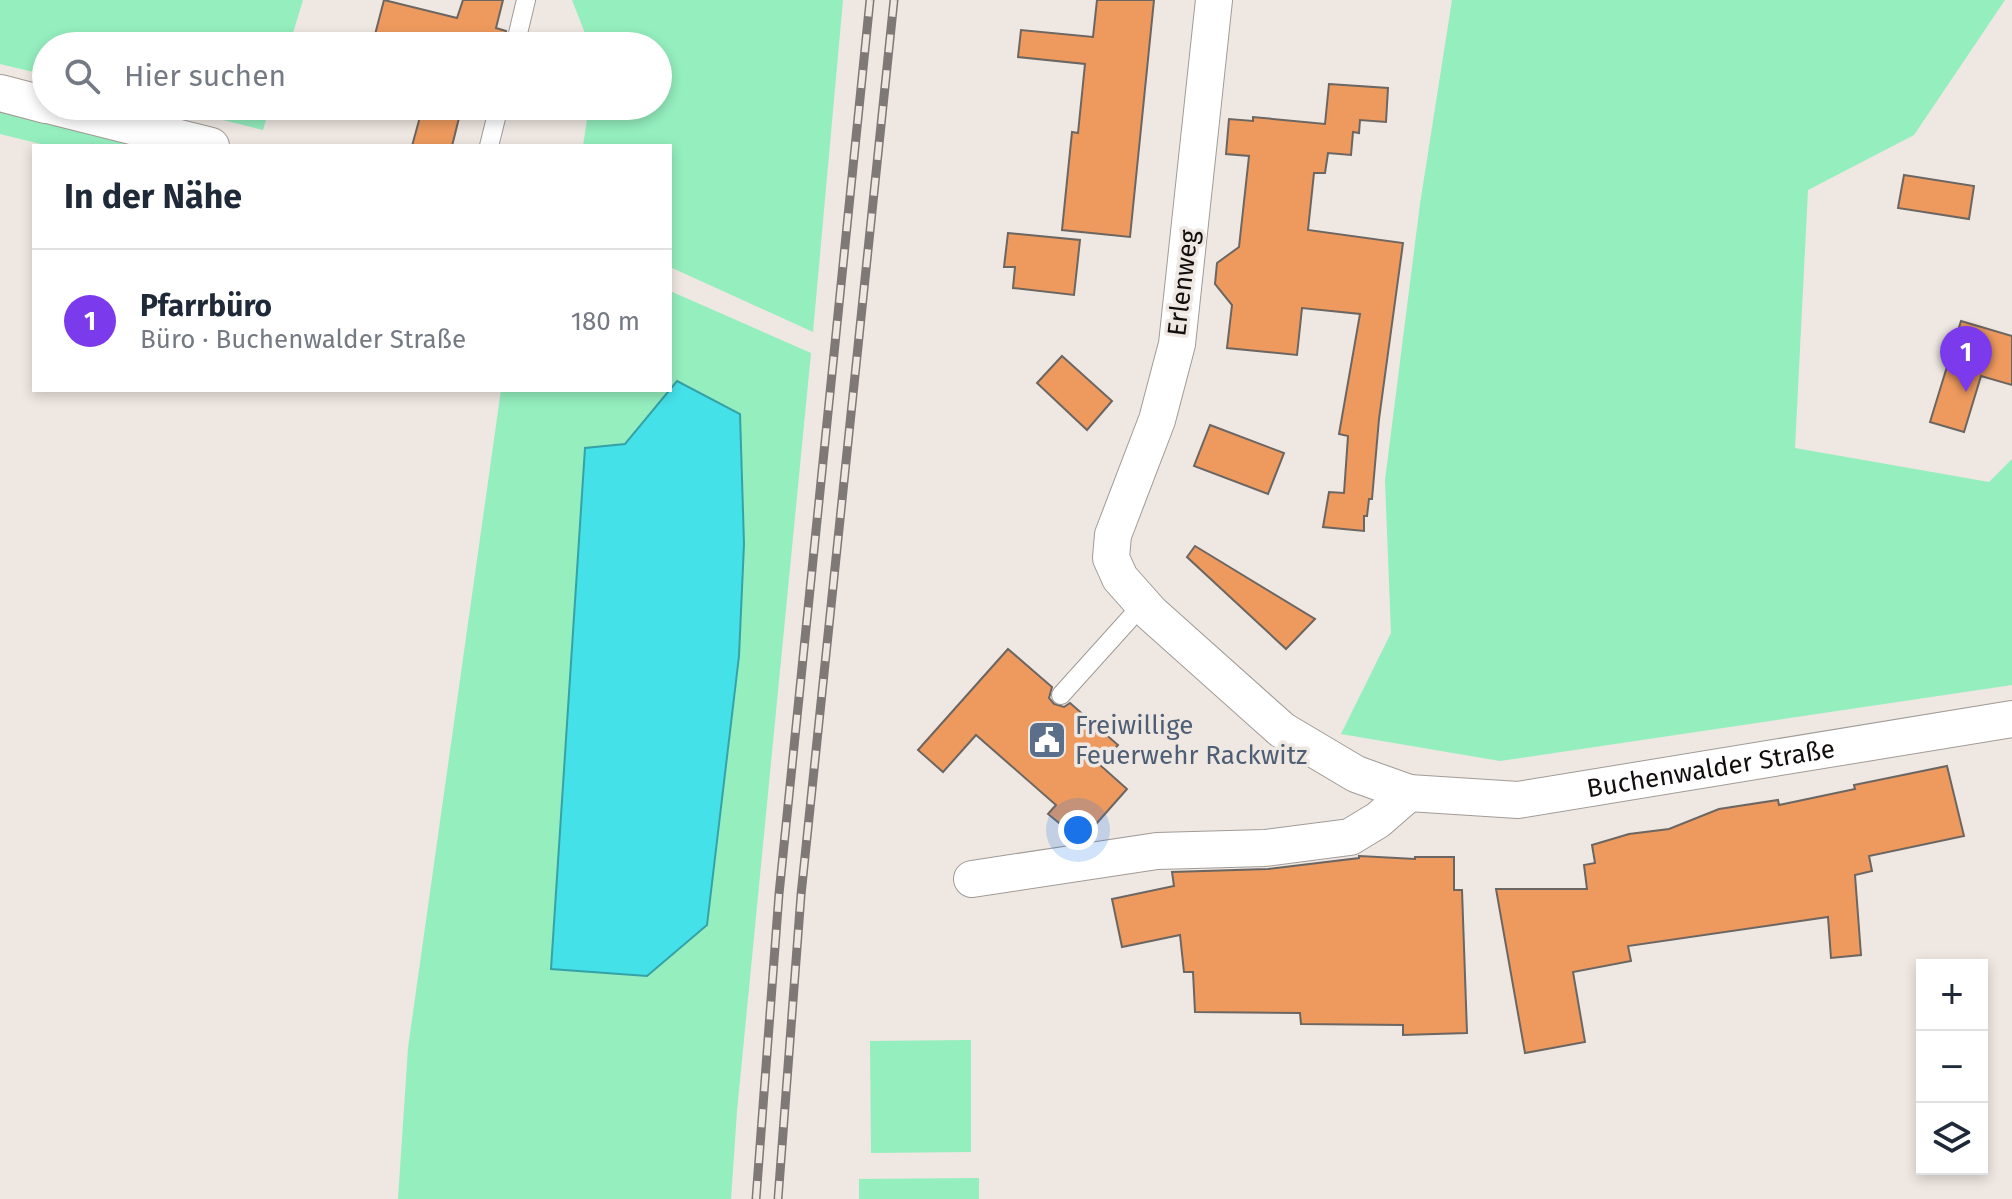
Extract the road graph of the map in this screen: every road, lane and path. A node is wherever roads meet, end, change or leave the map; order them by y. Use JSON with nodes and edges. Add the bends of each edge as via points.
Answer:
{"nodes":[{"id":1,"x":526,"y":0,"type":"edge"},
{"id":2,"x":1214,"y":0,"type":"edge"},
{"id":3,"x":518,"y":32,"type":"edge"},
{"id":4,"x":0,"y":93,"type":"edge"},
{"id":5,"x":32,"y":101,"type":"edge"},
{"id":6,"x":108,"y":120,"type":"edge"},
{"id":7,"x":496,"y":120,"type":"edge"},
{"id":8,"x":203,"y":144,"type":"edge"},
{"id":9,"x":490,"y":144,"type":"edge"},
{"id":10,"x":1111,"y":558,"type":"joint"},
{"id":11,"x":1143,"y":604,"type":"junction"},
{"id":12,"x":1061,"y":695,"type":"dead end"},
{"id":13,"x":2012,"y":719,"type":"edge"},
{"id":14,"x":1409,"y":793,"type":"junction"},
{"id":15,"x":972,"y":879,"type":"dead end"}],
"edges":[{"from":1,"to":3,"type":"lane"},
{"from":2,"to":10,"type":"street","name":"Erlenweg","via":[[1177,344],[1157,420],[1113,535]]},
{"from":4,"to":5,"type":"street"},
{"from":6,"to":8,"type":"street"},
{"from":7,"to":9,"type":"lane"},
{"from":10,"to":11,"type":"street","name":"Buchenwalder Straße","via":[[1120,578]]},
{"from":11,"to":12,"type":"lane"},
{"from":11,"to":14,"type":"street","name":"Buchenwalder Straße","via":[[1282,730],[1356,774]]},
{"from":13,"to":14,"type":"street","name":"Buchenwalder Straße","via":[[1518,800]]},
{"from":14,"to":15,"type":"street","via":[[1350,837],[1265,848],[1157,851]]}]}
